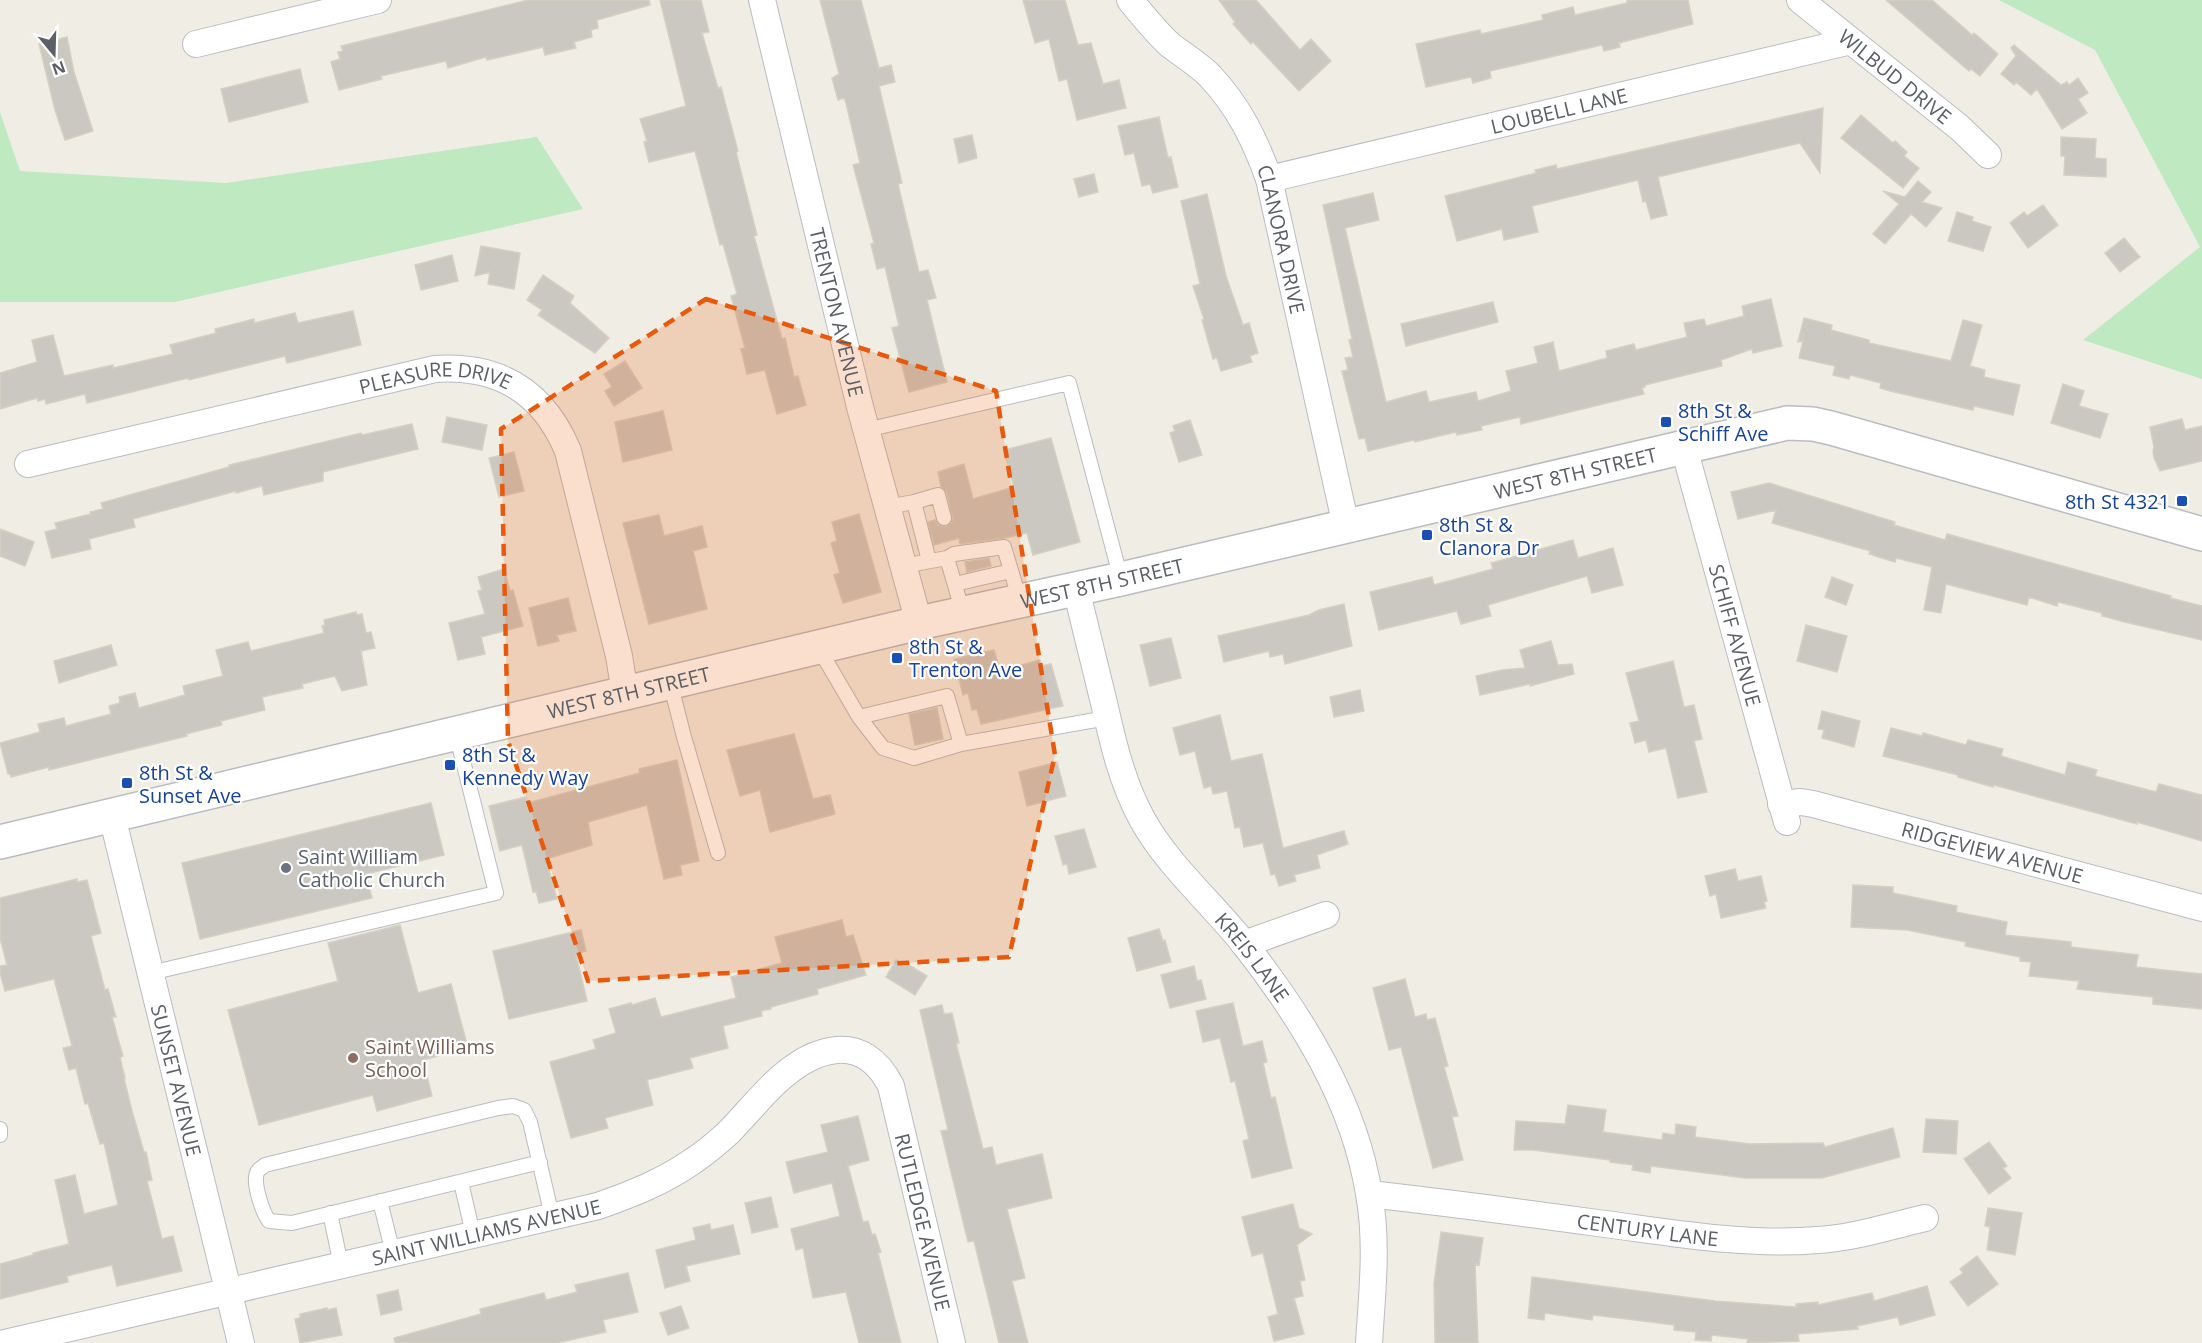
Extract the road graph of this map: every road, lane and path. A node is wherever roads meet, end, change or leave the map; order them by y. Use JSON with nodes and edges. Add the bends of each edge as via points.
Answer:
{"nodes":[{"id":1,"x":378,"y":0,"type":"edge"},
{"id":2,"x":762,"y":0,"type":"edge"},
{"id":3,"x":1130,"y":0,"type":"edge"},
{"id":4,"x":1800,"y":0,"type":"edge"},
{"id":5,"x":1851,"y":41,"type":"junction"},
{"id":6,"x":196,"y":44,"type":"dead end"},
{"id":7,"x":1988,"y":155,"type":"dead end"},
{"id":8,"x":1269,"y":179,"type":"junction"},
{"id":9,"x":866,"y":430,"type":"junction"},
{"id":10,"x":1684,"y":448,"type":"junction"},
{"id":11,"x":28,"y":464,"type":"dead end"},
{"id":12,"x":914,"y":502,"type":"junction"},
{"id":13,"x":887,"y":507,"type":"junction"},
{"id":14,"x":944,"y":518,"type":"dead end"},
{"id":15,"x":1346,"y":526,"type":"junction"},
{"id":16,"x":2202,"y":534,"type":"edge"},
{"id":17,"x":951,"y":551,"type":"junction"},
{"id":18,"x":929,"y":561,"type":"junction"},
{"id":19,"x":903,"y":566,"type":"junction"},
{"id":20,"x":1121,"y":579,"type":"junction"},
{"id":21,"x":1016,"y":586,"type":"junction"},
{"id":22,"x":1076,"y":589,"type":"junction"},
{"id":23,"x":959,"y":599,"type":"junction"},
{"id":24,"x":919,"y":623,"type":"junction"},
{"id":25,"x":818,"y":647,"type":"junction"},
{"id":26,"x":670,"y":682,"type":"junction"},
{"id":27,"x":625,"y":693,"type":"junction"},
{"id":28,"x":859,"y":717,"type":"junction"},
{"id":29,"x":1107,"y":718,"type":"junction"},
{"id":30,"x":456,"y":733,"type":"junction"},
{"id":31,"x":962,"y":744,"type":"junction"},
{"id":32,"x":1784,"y":813,"type":"joint"},
{"id":33,"x":112,"y":816,"type":"junction"},
{"id":34,"x":0,"y":842,"type":"edge"},
{"id":35,"x":718,"y":853,"type":"dead end"},
{"id":36,"x":2202,"y":908,"type":"edge"},
{"id":37,"x":1326,"y":915,"type":"dead end"},
{"id":38,"x":1244,"y":944,"type":"junction"},
{"id":39,"x":150,"y":973,"type":"junction"},
{"id":40,"x":894,"y":1102,"type":"joint"},
{"id":41,"x":0,"y":1129,"type":"edge"},
{"id":42,"x":0,"y":1135,"type":"edge"},
{"id":43,"x":540,"y":1162,"type":"junction"},
{"id":44,"x":460,"y":1182,"type":"junction"},
{"id":45,"x":1370,"y":1194,"type":"junction"},
{"id":46,"x":380,"y":1201,"type":"junction"},
{"id":47,"x":330,"y":1214,"type":"junction"},
{"id":48,"x":552,"y":1216,"type":"junction"},
{"id":49,"x":1925,"y":1218,"type":"dead end"},
{"id":50,"x":473,"y":1234,"type":"junction"},
{"id":51,"x":393,"y":1253,"type":"junction"},
{"id":52,"x":341,"y":1265,"type":"junction"},
{"id":53,"x":229,"y":1291,"type":"junction"},
{"id":54,"x":5,"y":1343,"type":"edge"},
{"id":55,"x":241,"y":1343,"type":"edge"},
{"id":56,"x":952,"y":1343,"type":"edge"},
{"id":57,"x":1369,"y":1343,"type":"edge"}],
"edges":[{"from":1,"to":6,"type":"street"},
{"from":2,"to":9,"type":"street","name":"TRENTON AVENUE"},
{"from":3,"to":8,"type":"street","name":"CLANORA DRIVE","via":[[1148,23],[1208,75],[1234,105],[1254,139]]},
{"from":4,"to":5,"type":"street","name":"WILBUD DRIVE"},
{"from":5,"to":7,"type":"street","name":"WILBUD DRIVE"},
{"from":5,"to":8,"type":"street","name":"LOUBELL LANE"},
{"from":8,"to":15,"type":"street","name":"CLANORA DRIVE"},
{"from":9,"to":13,"type":"street","name":"TRENTON AVENUE"},
{"from":9,"to":20,"type":"lane","via":[[1069,383]]},
{"from":10,"to":15,"type":"street","name":"WEST 8TH STREET"},
{"from":10,"to":16,"type":"street","name":"WEST 8TH STREET","via":[[1787,423],[1813,424]]},
{"from":10,"to":32,"type":"street","name":"SCHIFF AVENUE"},
{"from":11,"to":27,"type":"street","name":"PLEASURE DRIVE","via":[[435,369],[474,369],[494,375],[536,401],[561,432]]},
{"from":12,"to":13,"type":"lane"},
{"from":12,"to":14,"type":"lane","via":[[938,495]]},
{"from":12,"to":18,"type":"lane"},
{"from":13,"to":19,"type":"street","name":"TRENTON AVENUE"},
{"from":15,"to":20,"type":"street","name":"WEST 8TH STREET"},
{"from":17,"to":18,"type":"lane"},
{"from":17,"to":21,"type":"lane","via":[[1004,547]]},
{"from":17,"to":23,"type":"lane"},
{"from":18,"to":19,"type":"lane"},
{"from":19,"to":24,"type":"street","name":"TRENTON AVENUE"},
{"from":20,"to":22,"type":"street","name":"WEST 8TH STREET"},
{"from":21,"to":22,"type":"street","name":"WEST 8TH STREET"},
{"from":21,"to":23,"type":"street","name":"WEST 8TH STREET"},
{"from":22,"to":29,"type":"street","name":"KREIS LANE"},
{"from":23,"to":24,"type":"street","name":"WEST 8TH STREET"},
{"from":24,"to":25,"type":"street","name":"WEST 8TH STREET"},
{"from":25,"to":26,"type":"street","name":"WEST 8TH STREET"},
{"from":25,"to":28,"type":"lane"},
{"from":26,"to":27,"type":"street","name":"WEST 8TH STREET"},
{"from":26,"to":35,"type":"lane"},
{"from":27,"to":30,"type":"street","name":"WEST 8TH STREET"},
{"from":28,"to":31,"type":"lane","via":[[884,748],[914,758]]},
{"from":28,"to":31,"type":"lane","via":[[947,696]]},
{"from":29,"to":31,"type":"lane"},
{"from":29,"to":38,"type":"street","name":"KREIS LANE","via":[[1118,764],[1143,822]]},
{"from":30,"to":33,"type":"street","name":"WEST 8TH STREET"},
{"from":30,"to":39,"type":"lane","via":[[496,893]]},
{"from":32,"to":36,"type":"street","name":"RIDGEVIEW AVENUE","via":[[1801,802],[1813,804]]},
{"from":33,"to":34,"type":"street","name":"WEST 8TH STREET"},
{"from":33,"to":39,"type":"street","name":"SUNSET AVENUE"},
{"from":37,"to":38,"type":"street"},
{"from":38,"to":45,"type":"street","name":"KREIS LANE","via":[[1304,1027],[1328,1071]]},
{"from":39,"to":53,"type":"street","name":"SUNSET AVENUE"},
{"from":40,"to":48,"type":"street","name":"SAINT WILLIAMS AVENUE","via":[[891,1086],[872,1059],[842,1048],[823,1053],[797,1065],[726,1135],[658,1183],[598,1206]]},
{"from":40,"to":56,"type":"street","name":"RUTLEDGE AVENUE"},
{"from":41,"to":42,"type":"lane"},
{"from":43,"to":44,"type":"lane"},
{"from":43,"to":47,"type":"lane","via":[[530,1122],[524,1110],[513,1106],[265,1165],[258,1170],[257,1187],[269,1221],[292,1223]]},
{"from":43,"to":48,"type":"lane"},
{"from":44,"to":46,"type":"lane"},
{"from":44,"to":50,"type":"lane"},
{"from":45,"to":49,"type":"street","name":"CENTURY LANE","via":[[1670,1233],[1780,1242],[1820,1240]]},
{"from":45,"to":57,"type":"street","name":"KREIS LANE","via":[[1373,1242]]},
{"from":46,"to":47,"type":"lane"},
{"from":46,"to":51,"type":"lane"},
{"from":47,"to":52,"type":"lane"},
{"from":48,"to":50,"type":"street","name":"SAINT WILLIAMS AVENUE"},
{"from":50,"to":51,"type":"street","name":"SAINT WILLIAMS AVENUE"},
{"from":51,"to":52,"type":"street","name":"SAINT WILLIAMS AVENUE"},
{"from":52,"to":53,"type":"street","name":"SAINT WILLIAMS AVENUE"},
{"from":53,"to":54,"type":"street","name":"SAINT WILLIAMS AVENUE"},
{"from":53,"to":55,"type":"street","name":"SUNSET AVENUE"}]}
